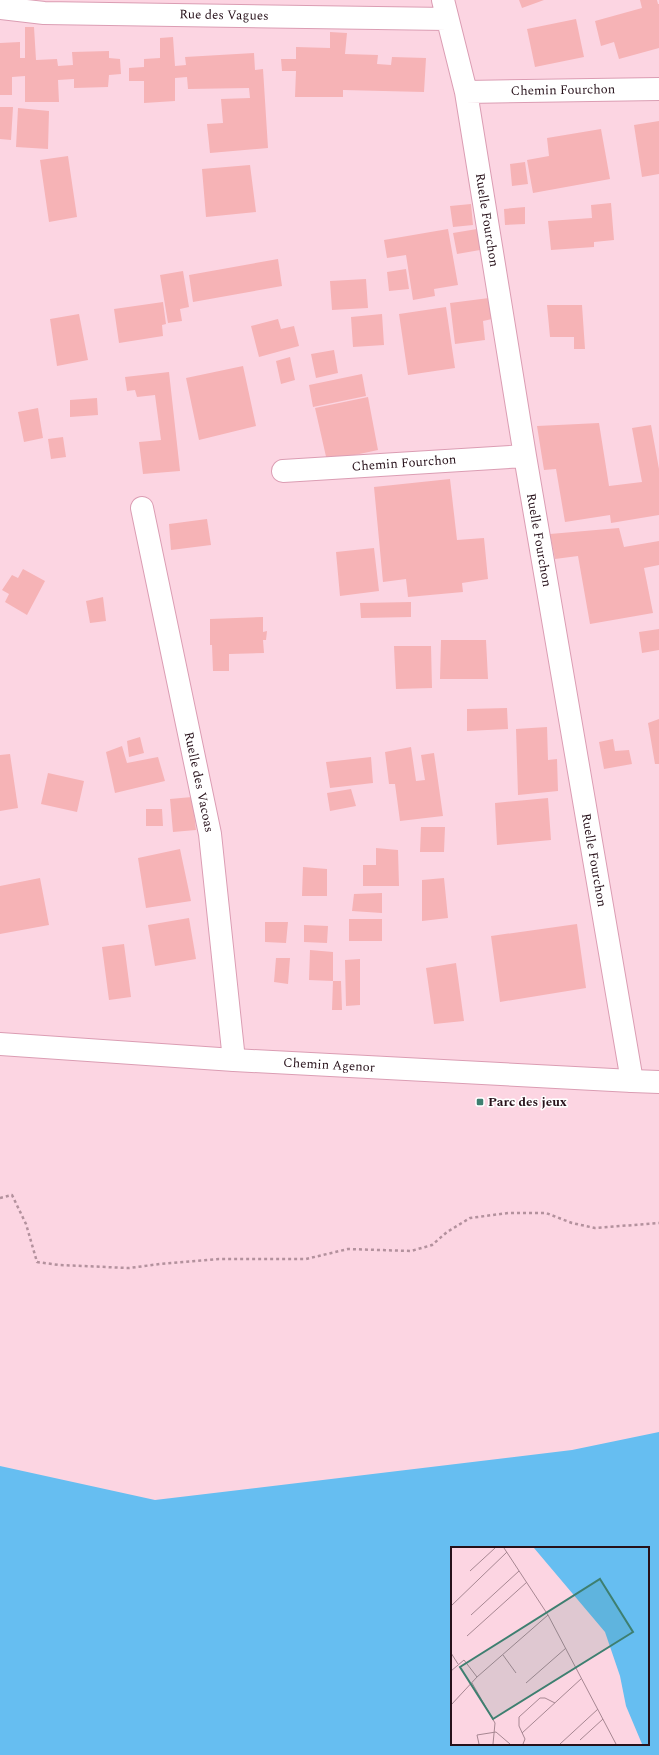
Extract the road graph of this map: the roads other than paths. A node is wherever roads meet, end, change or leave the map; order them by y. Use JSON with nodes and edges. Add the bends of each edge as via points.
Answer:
{"nodes":[{"id":1,"x":0,"y":8,"type":"edge"},
{"id":2,"x":445,"y":9,"type":"edge"},
{"id":3,"x":659,"y":88,"type":"edge"},
{"id":4,"x":466,"y":92,"type":"junction"},
{"id":5,"x":525,"y":456,"type":"junction"},
{"id":6,"x":283,"y":471,"type":"dead end"},
{"id":7,"x":142,"y":508,"type":"dead end"},
{"id":8,"x":0,"y":1044,"type":"edge"},
{"id":9,"x":234,"y":1060,"type":"junction"},
{"id":10,"x":632,"y":1081,"type":"junction"},
{"id":11,"x":659,"y":1082,"type":"edge"}],
"edges":[{"from":1,"to":2,"type":"street","name":"Rue des Vagues","via":[[44,13]]},
{"from":2,"to":4,"type":"street","name":"Ruelle Fourchon"},
{"from":3,"to":4,"type":"street","name":"Chemin Fourchon"},
{"from":4,"to":5,"type":"street","name":"Ruelle Fourchon"},
{"from":5,"to":6,"type":"street","name":"Chemin Fourchon"},
{"from":5,"to":10,"type":"street","name":"Ruelle Fourchon"},
{"from":7,"to":9,"type":"street","name":"Ruelle des Vacoas","via":[[210,834]]},
{"from":8,"to":9,"type":"street","name":"Chemin Agenor"},
{"from":9,"to":10,"type":"street","name":"Chemin Agenor"},
{"from":10,"to":11,"type":"street","name":"Chemin Agenor"}]}
